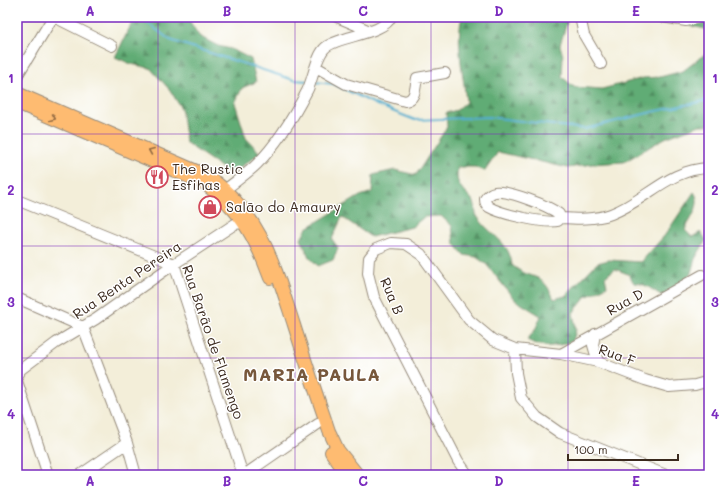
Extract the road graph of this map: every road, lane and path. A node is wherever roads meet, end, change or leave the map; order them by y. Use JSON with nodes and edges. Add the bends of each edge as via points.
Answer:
{"nodes":[{"id":1,"x":53,"y":17,"type":"edge"},
{"id":2,"x":337,"y":17,"type":"edge"},
{"id":3,"x":391,"y":17,"type":"edge"},
{"id":4,"x":580,"y":17,"type":"edge"},
{"id":5,"x":662,"y":17,"type":"edge"},
{"id":6,"x":704,"y":17,"type":"edge"},
{"id":7,"x":370,"y":31,"type":"junction"},
{"id":8,"x":112,"y":46,"type":"dead end"},
{"id":9,"x":601,"y":64,"type":"dead end"},
{"id":10,"x":316,"y":67,"type":"junction"},
{"id":11,"x":445,"y":73,"type":"dead end"},
{"id":12,"x":17,"y":76,"type":"edge"},
{"id":13,"x":17,"y":93,"type":"edge"},
{"id":14,"x":17,"y":103,"type":"edge"},
{"id":15,"x":709,"y":168,"type":"edge"},
{"id":16,"x":226,"y":189,"type":"junction"},
{"id":17,"x":17,"y":200,"type":"edge"},
{"id":18,"x":560,"y":218,"type":"junction"},
{"id":19,"x":248,"y":222,"type":"junction"},
{"id":20,"x":174,"y":264,"type":"junction"},
{"id":21,"x":702,"y":275,"type":"dead end"},
{"id":22,"x":17,"y":298,"type":"edge"},
{"id":23,"x":83,"y":327,"type":"junction"},
{"id":24,"x":595,"y":334,"type":"junction"},
{"id":25,"x":515,"y":350,"type":"junction"},
{"id":26,"x":561,"y":354,"type":"junction"},
{"id":27,"x":598,"y":362,"type":"junction"},
{"id":28,"x":18,"y":375,"type":"edge"},
{"id":29,"x":709,"y":381,"type":"edge"},
{"id":30,"x":318,"y":424,"type":"junction"},
{"id":31,"x":127,"y":443,"type":"junction"},
{"id":32,"x":48,"y":475,"type":"edge"},
{"id":33,"x":80,"y":475,"type":"edge"},
{"id":34,"x":136,"y":475,"type":"edge"},
{"id":35,"x":243,"y":475,"type":"edge"},
{"id":36,"x":347,"y":475,"type":"edge"},
{"id":37,"x":358,"y":475,"type":"edge"},
{"id":38,"x":468,"y":475,"type":"edge"},
{"id":39,"x":666,"y":475,"type":"edge"}],
"edges":[{"from":1,"to":8,"type":"street"},
{"from":1,"to":12,"type":"street"},
{"from":2,"to":7,"type":"street"},
{"from":3,"to":7,"type":"street","via":[[386,23]]},
{"from":4,"to":9,"type":"street","via":[[584,35]]},
{"from":5,"to":6,"type":"street","via":[[686,21]]},
{"from":7,"to":10,"type":"street","via":[[325,47]]},
{"from":10,"to":11,"type":"street","via":[[346,84],[405,101],[413,97],[417,78]]},
{"from":10,"to":16,"type":"street","via":[[308,89],[279,139],[256,165]]},
{"from":16,"to":13,"type":"main road","one_way":true,"via":[[208,176]]},
{"from":14,"to":19,"type":"main road","one_way":true,"via":[[205,184]]},
{"from":15,"to":18,"type":"street","via":[[698,168],[669,178],[612,214],[590,220]]},
{"from":16,"to":19,"type":"main road","via":[[236,199]]},
{"from":17,"to":20,"type":"street","name":"Rua Barão de Flamengo"},
{"from":18,"to":18,"type":"street","via":[[559,214],[551,209],[505,193],[489,194],[485,199],[489,207],[504,212],[545,222],[558,221]]},
{"from":19,"to":20,"type":"street","name":"Rua Benta Pereira","via":[[235,224]]},
{"from":19,"to":30,"type":"main road","via":[[266,266]]},
{"from":19,"to":37,"type":"main road","via":[[271,256],[329,432],[338,450]]},
{"from":20,"to":23,"type":"street","name":"Rua Benta Pereira"},
{"from":20,"to":35,"type":"street","name":"Rua Barão de Flamengo"},
{"from":21,"to":24,"type":"street","name":"Rua D"},
{"from":22,"to":23,"type":"street"},
{"from":23,"to":28,"type":"street","name":"Rua Benta Pereira","via":[[56,343]]},
{"from":23,"to":31,"type":"street"},
{"from":24,"to":26,"type":"street","name":"Rua D"},
{"from":24,"to":27,"type":"street","via":[[593,345]]},
{"from":25,"to":26,"type":"street","name":"Rua F"},
{"from":25,"to":38,"type":"street","name":"Rua B","via":[[493,340],[469,320],[421,254],[406,244],[383,246],[376,249],[369,258],[368,274],[374,297],[458,462]]},
{"from":25,"to":39,"type":"street","via":[[521,398],[537,417],[560,433]]},
{"from":26,"to":27,"type":"street","name":"Rua F"},
{"from":27,"to":29,"type":"street","name":"Rua F","via":[[645,380],[669,386],[695,385]]},
{"from":28,"to":32,"type":"street"},
{"from":30,"to":35,"type":"street"},
{"from":30,"to":36,"type":"main road","via":[[326,443]]},
{"from":31,"to":33,"type":"street"},
{"from":31,"to":34,"type":"street"}]}
